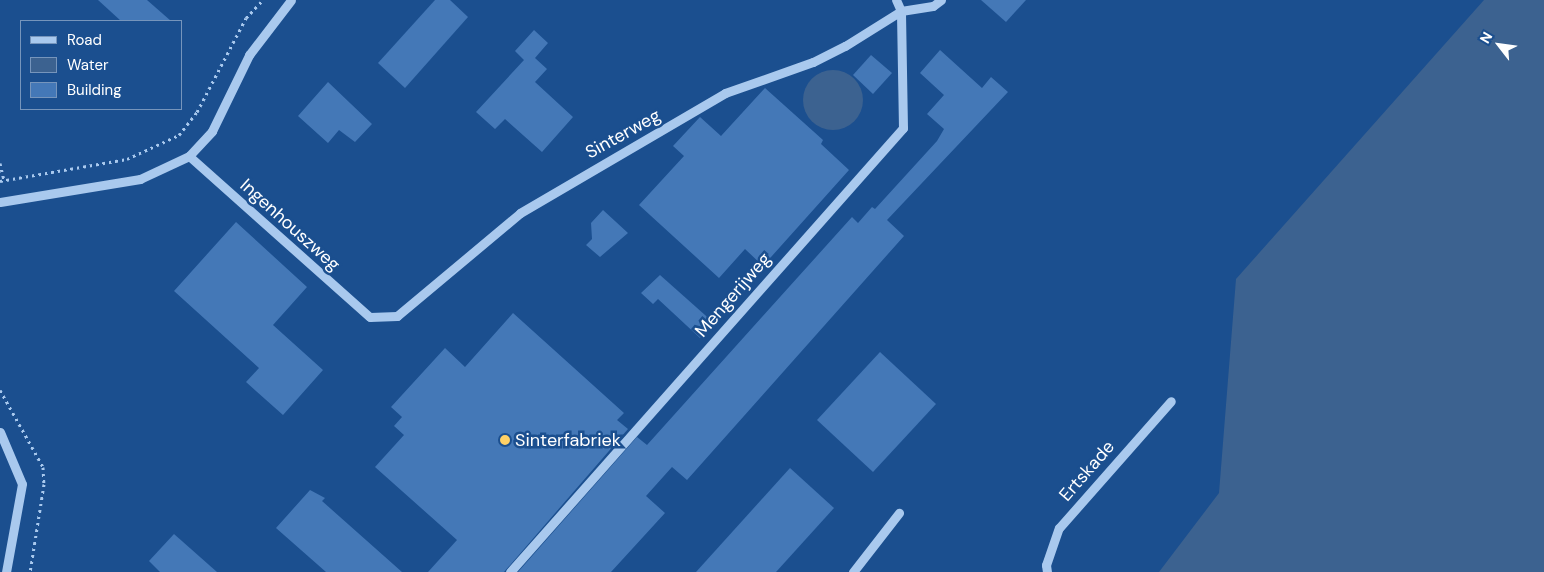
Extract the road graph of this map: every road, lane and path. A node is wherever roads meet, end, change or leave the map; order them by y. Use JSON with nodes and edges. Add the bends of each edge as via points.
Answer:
{"nodes":[{"id":1,"x":263,"y":0,"type":"edge"},
{"id":2,"x":291,"y":0,"type":"edge"},
{"id":3,"x":896,"y":0,"type":"edge"},
{"id":4,"x":941,"y":0,"type":"edge"},
{"id":5,"x":901,"y":11,"type":"junction"},
{"id":6,"x":189,"y":156,"type":"junction"},
{"id":7,"x":0,"y":164,"type":"edge"},
{"id":8,"x":2,"y":180,"type":"edge"},
{"id":9,"x":0,"y":202,"type":"edge"},
{"id":10,"x":370,"y":317,"type":"joint"},
{"id":11,"x":1171,"y":401,"type":"dead end"},
{"id":12,"x":0,"y":432,"type":"edge"},
{"id":13,"x":899,"y":514,"type":"dead end"},
{"id":14,"x":6,"y":572,"type":"edge"},
{"id":15,"x":510,"y":572,"type":"edge"},
{"id":16,"x":853,"y":572,"type":"edge"},
{"id":17,"x":1047,"y":572,"type":"edge"}],
"edges":[{"from":1,"to":8,"type":"path","via":[[246,18],[197,112],[178,135],[127,159]]},
{"from":2,"to":6,"type":"street","via":[[249,55],[212,131]]},
{"from":3,"to":5,"type":"street"},
{"from":4,"to":5,"type":"street","via":[[933,6]]},
{"from":5,"to":10,"type":"street","name":"Sinterweg","via":[[813,62],[725,93],[520,212],[397,316]]},
{"from":5,"to":15,"type":"street","name":"Mengerijweg","via":[[903,128]]},
{"from":6,"to":9,"type":"street","via":[[140,179]]},
{"from":6,"to":10,"type":"street","name":"Ingenhouszweg"},
{"from":7,"to":8,"type":"path"},
{"from":11,"to":17,"type":"street","name":"Ertskade","via":[[1058,528],[1046,565]]},
{"from":12,"to":14,"type":"street","via":[[22,484]]},
{"from":13,"to":16,"type":"street"}]}
